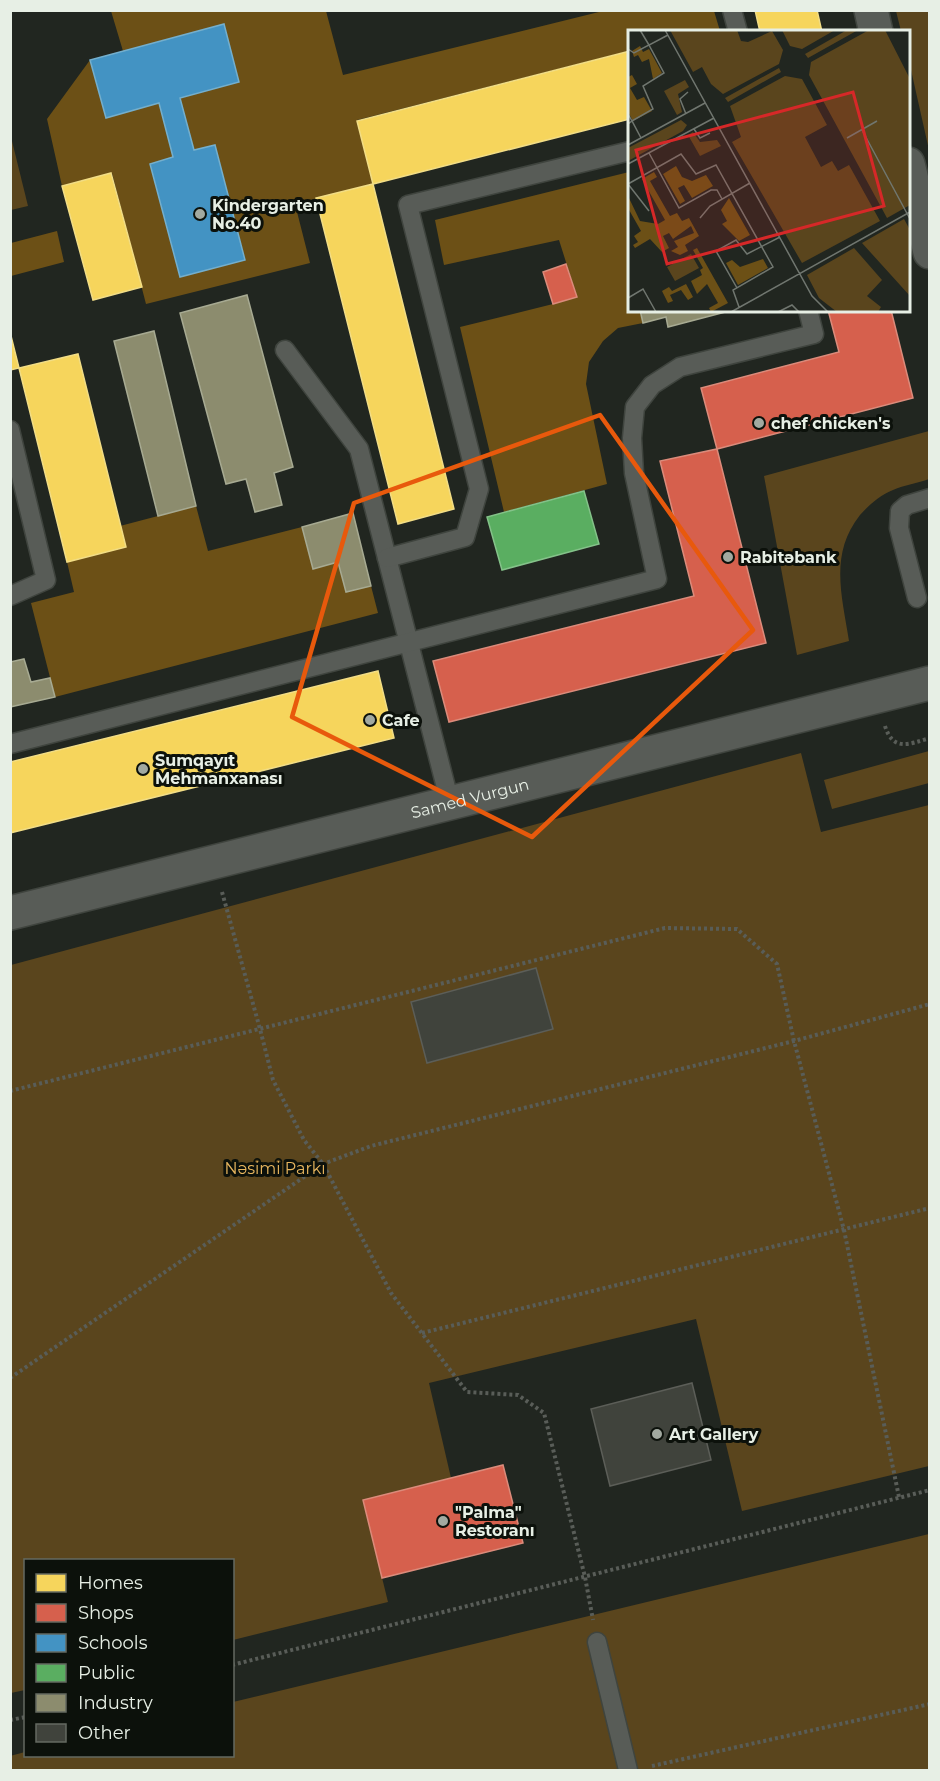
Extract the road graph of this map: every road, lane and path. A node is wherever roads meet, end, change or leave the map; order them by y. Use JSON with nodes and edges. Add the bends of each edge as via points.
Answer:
{"nodes":[{"id":1,"x":732,"y":10,"type":"edge"},
{"id":2,"x":871,"y":10,"type":"edge"},
{"id":3,"x":737,"y":30,"type":"edge"},
{"id":4,"x":876,"y":30,"type":"edge"},
{"id":5,"x":628,"y":151,"type":"edge"},
{"id":6,"x":910,"y":168,"type":"edge"},
{"id":7,"x":930,"y":252,"type":"edge"},
{"id":8,"x":808,"y":312,"type":"edge"},
{"id":9,"x":285,"y":350,"type":"dead end"},
{"id":10,"x":10,"y":430,"type":"edge"},
{"id":11,"x":930,"y":498,"type":"edge"},
{"id":12,"x":387,"y":558,"type":"junction"},
{"id":13,"x":10,"y":596,"type":"edge"},
{"id":14,"x":918,"y":598,"type":"dead end"},
{"id":15,"x":408,"y":643,"type":"junction"},
{"id":16,"x":930,"y":683,"type":"edge"},
{"id":17,"x":876,"y":696,"type":"junction"},
{"id":18,"x":930,"y":738,"type":"edge"},
{"id":19,"x":10,"y":744,"type":"edge"},
{"id":20,"x":450,"y":803,"type":"junction"},
{"id":21,"x":214,"y":862,"type":"junction"},
{"id":22,"x":10,"y":913,"type":"edge"},
{"id":23,"x":930,"y":1004,"type":"edge"},
{"id":24,"x":260,"y":1029,"type":"junction"},
{"id":25,"x":794,"y":1041,"type":"junction"},
{"id":26,"x":10,"y":1091,"type":"edge"},
{"id":27,"x":323,"y":1164,"type":"junction"},
{"id":28,"x":930,"y":1208,"type":"edge"},
{"id":29,"x":844,"y":1230,"type":"junction"},
{"id":30,"x":422,"y":1333,"type":"junction"},
{"id":31,"x":10,"y":1378,"type":"edge"},
{"id":32,"x":930,"y":1490,"type":"edge"},
{"id":33,"x":899,"y":1497,"type":"junction"},
{"id":34,"x":585,"y":1577,"type":"junction"},
{"id":35,"x":597,"y":1642,"type":"joint"},
{"id":36,"x":234,"y":1665,"type":"edge"},
{"id":37,"x":930,"y":1704,"type":"edge"},
{"id":38,"x":634,"y":1769,"type":"edge"}],
"edges":[{"from":1,"to":3,"type":"lane"},
{"from":2,"to":4,"type":"main road"},
{"from":5,"to":12,"type":"lane","via":[[408,205],[478,489],[465,537]]},
{"from":6,"to":7,"type":"main road"},
{"from":8,"to":15,"type":"lane","via":[[814,334],[680,367],[652,385],[635,407],[634,473],[657,579]]},
{"from":9,"to":12,"type":"lane","via":[[359,449]]},
{"from":10,"to":13,"type":"lane","via":[[46,580]]},
{"from":11,"to":14,"type":"lane","via":[[900,511],[899,528]]},
{"from":12,"to":15,"type":"lane"},
{"from":15,"to":19,"type":"lane"},
{"from":15,"to":20,"type":"lane"},
{"from":16,"to":17,"type":"main road","name":"Samed Vurgun"},
{"from":17,"to":18,"type":"path","via":[[888,735],[895,742],[905,745]]},
{"from":17,"to":20,"type":"main road","name":"Samed Vurgun"},
{"from":20,"to":21,"type":"main road","name":"Samed Vurgun"},
{"from":21,"to":22,"type":"main road","name":"Samed Vurgun"},
{"from":21,"to":24,"type":"path"},
{"from":23,"to":25,"type":"path"},
{"from":24,"to":25,"type":"path","via":[[665,928],[737,929],[777,964]]},
{"from":24,"to":26,"type":"path"},
{"from":24,"to":27,"type":"path","via":[[273,1080],[304,1140]]},
{"from":25,"to":27,"type":"path","via":[[371,1146]]},
{"from":25,"to":29,"type":"path"},
{"from":27,"to":30,"type":"path","via":[[391,1293]]},
{"from":27,"to":31,"type":"path"},
{"from":28,"to":29,"type":"path"},
{"from":29,"to":30,"type":"path"},
{"from":29,"to":33,"type":"path"},
{"from":30,"to":34,"type":"path","via":[[467,1392],[519,1395],[544,1413]]},
{"from":32,"to":33,"type":"path"},
{"from":33,"to":34,"type":"path"},
{"from":34,"to":35,"type":"path"},
{"from":34,"to":36,"type":"path"},
{"from":35,"to":38,"type":"lane"},
{"from":37,"to":38,"type":"path"}]}
